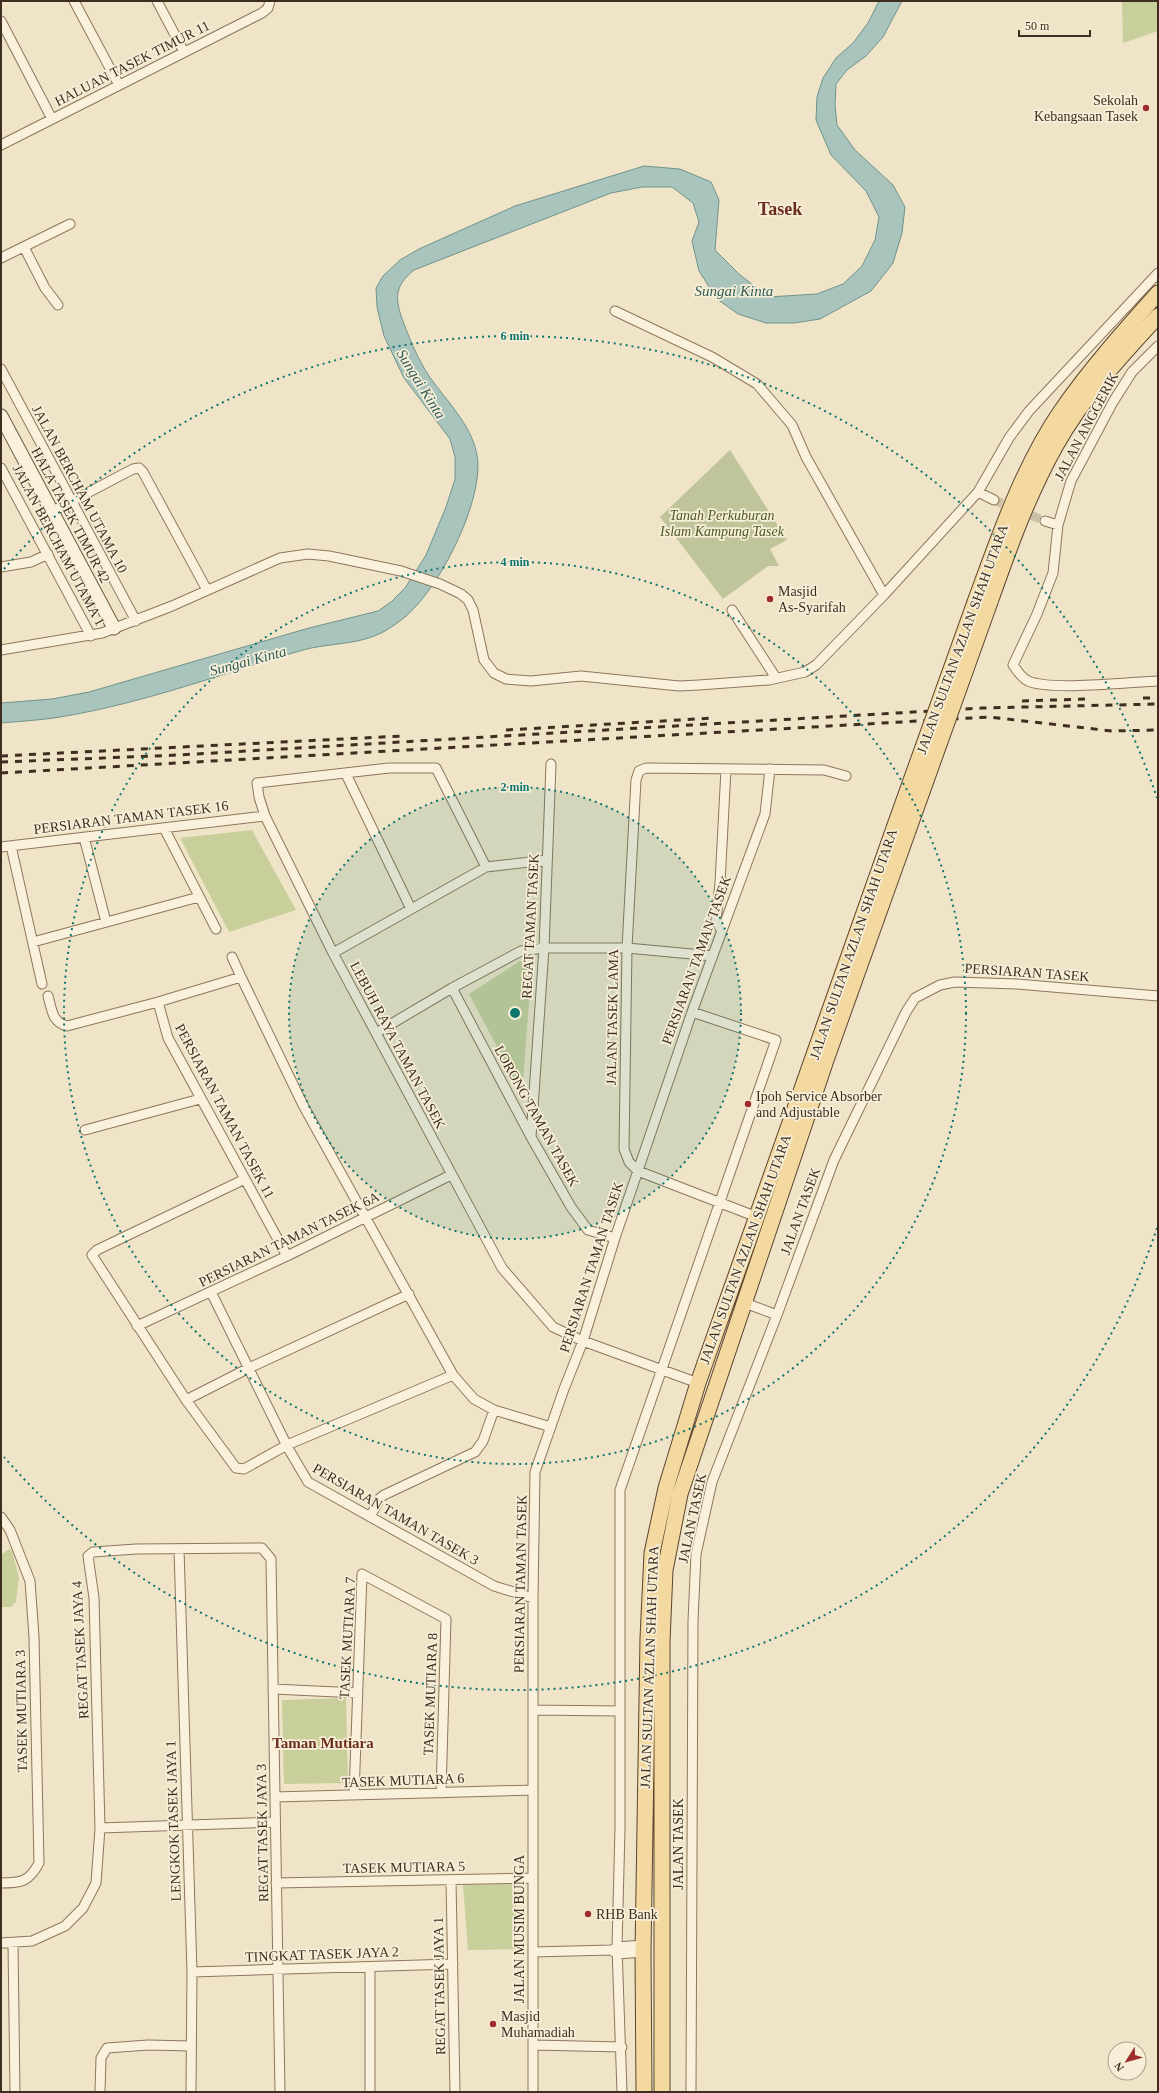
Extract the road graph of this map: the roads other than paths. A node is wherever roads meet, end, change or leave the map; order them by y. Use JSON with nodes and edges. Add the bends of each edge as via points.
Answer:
{"nodes":[{"id":1,"x":74,"y":1,"type":"edge"},
{"id":2,"x":157,"y":1,"type":"edge"},
{"id":3,"x":270,"y":1,"type":"edge"},
{"id":4,"x":1,"y":21,"type":"edge"},
{"id":5,"x":184,"y":52,"type":"junction"},
{"id":6,"x":119,"y":85,"type":"junction"},
{"id":7,"x":52,"y":119,"type":"junction"},
{"id":8,"x":1,"y":144,"type":"edge"},
{"id":9,"x":70,"y":224,"type":"dead end"},
{"id":10,"x":24,"y":247,"type":"junction"},
{"id":11,"x":1,"y":258,"type":"edge"},
{"id":12,"x":1158,"y":273,"type":"edge"},
{"id":13,"x":1158,"y":293,"type":"edge"},
{"id":14,"x":58,"y":305,"type":"dead end"},
{"id":15,"x":615,"y":311,"type":"dead end"},
{"id":16,"x":1158,"y":316,"type":"edge"},
{"id":17,"x":1158,"y":346,"type":"edge"},
{"id":18,"x":1,"y":369,"type":"edge"},
{"id":19,"x":1,"y":416,"type":"edge"},
{"id":20,"x":1,"y":468,"type":"edge"},
{"id":21,"x":978,"y":492,"type":"junction"},
{"id":22,"x":994,"y":500,"type":"tunnel mouth"},
{"id":23,"x":71,"y":502,"type":"junction"},
{"id":24,"x":51,"y":512,"type":"junction"},
{"id":25,"x":1045,"y":521,"type":"tunnel mouth"},
{"id":26,"x":1058,"y":525,"type":"junction"},
{"id":27,"x":48,"y":554,"type":"junction"},
{"id":28,"x":1,"y":567,"type":"edge"},
{"id":29,"x":207,"y":590,"type":"junction"},
{"id":30,"x":884,"y":595,"type":"junction"},
{"id":31,"x":982,"y":602,"type":"junction"},
{"id":32,"x":732,"y":610,"type":"dead end"},
{"id":33,"x":136,"y":621,"type":"junction"},
{"id":34,"x":114,"y":628,"type":"junction"},
{"id":35,"x":91,"y":636,"type":"junction"},
{"id":36,"x":1,"y":650,"type":"edge"},
{"id":37,"x":776,"y":678,"type":"junction"},
{"id":38,"x":1158,"y":681,"type":"edge"},
{"id":39,"x":551,"y":764,"type":"dead end"},
{"id":40,"x":726,"y":769,"type":"junction"},
{"id":41,"x":770,"y":769,"type":"junction"},
{"id":42,"x":346,"y":774,"type":"junction"},
{"id":43,"x":846,"y":776,"type":"dead end"},
{"id":44,"x":265,"y":816,"type":"junction"},
{"id":45,"x":164,"y":828,"type":"junction"},
{"id":46,"x":901,"y":829,"type":"junction"},
{"id":47,"x":84,"y":837,"type":"junction"},
{"id":48,"x":12,"y":846,"type":"junction"},
{"id":49,"x":1,"y":847,"type":"edge"},
{"id":50,"x":547,"y":860,"type":"junction"},
{"id":51,"x":486,"y":867,"type":"junction"},
{"id":52,"x":720,"y":883,"type":"junction"},
{"id":53,"x":736,"y":892,"type":"junction"},
{"id":54,"x":199,"y":897,"type":"junction"},
{"id":55,"x":411,"y":909,"type":"junction"},
{"id":56,"x":106,"y":922,"type":"junction"},
{"id":57,"x":216,"y":929,"type":"dead end"},
{"id":58,"x":721,"y":930,"type":"junction"},
{"id":59,"x":33,"y":942,"type":"junction"},
{"id":60,"x":544,"y":948,"type":"junction"},
{"id":61,"x":627,"y":948,"type":"junction"},
{"id":62,"x":333,"y":953,"type":"junction"},
{"id":63,"x":713,"y":956,"type":"junction"},
{"id":64,"x":232,"y":957,"type":"dead end"},
{"id":65,"x":241,"y":977,"type":"junction"},
{"id":66,"x":42,"y":984,"type":"dead end"},
{"id":67,"x":452,"y":988,"type":"junction"},
{"id":68,"x":48,"y":996,"type":"dead end"},
{"id":69,"x":1158,"y":996,"type":"edge"},
{"id":70,"x":158,"y":1002,"type":"junction"},
{"id":71,"x":692,"y":1012,"type":"junction"},
{"id":72,"x":906,"y":1012,"type":"joint"},
{"id":73,"x":376,"y":1033,"type":"junction"},
{"id":74,"x":200,"y":1099,"type":"junction"},
{"id":75,"x":86,"y":1130,"type":"dead end"},
{"id":76,"x":531,"y":1138,"type":"junction"},
{"id":77,"x":638,"y":1171,"type":"junction"},
{"id":78,"x":451,"y":1175,"type":"junction"},
{"id":79,"x":245,"y":1179,"type":"junction"},
{"id":80,"x":720,"y":1203,"type":"junction"},
{"id":81,"x":367,"y":1217,"type":"junction"},
{"id":82,"x":757,"y":1217,"type":"junction"},
{"id":83,"x":615,"y":1238,"type":"junction"},
{"id":84,"x":287,"y":1256,"type":"junction"},
{"id":85,"x":211,"y":1292,"type":"junction"},
{"id":86,"x":409,"y":1294,"type":"junction"},
{"id":87,"x":745,"y":1303,"type":"junction"},
{"id":88,"x":777,"y":1315,"type":"junction"},
{"id":89,"x":137,"y":1326,"type":"junction"},
{"id":90,"x":583,"y":1342,"type":"junction"},
{"id":91,"x":249,"y":1368,"type":"junction"},
{"id":92,"x":660,"y":1370,"type":"junction"},
{"id":93,"x":453,"y":1375,"type":"junction"},
{"id":94,"x":698,"y":1383,"type":"junction"},
{"id":95,"x":186,"y":1400,"type":"junction"},
{"id":96,"x":494,"y":1410,"type":"junction"},
{"id":97,"x":551,"y":1427,"type":"junction"},
{"id":98,"x":287,"y":1445,"type":"junction"},
{"id":99,"x":1,"y":1517,"type":"edge"},
{"id":100,"x":370,"y":1517,"type":"junction"},
{"id":101,"x":179,"y":1549,"type":"junction"},
{"id":102,"x":266,"y":1551,"type":"joint"},
{"id":103,"x":533,"y":1598,"type":"junction"},
{"id":104,"x":446,"y":1619,"type":"joint"},
{"id":105,"x":273,"y":1689,"type":"junction"},
{"id":106,"x":358,"y":1693,"type":"junction"},
{"id":107,"x":533,"y":1710,"type":"junction"},
{"id":108,"x":619,"y":1711,"type":"junction"},
{"id":109,"x":533,"y":1790,"type":"junction"},
{"id":110,"x":441,"y":1793,"type":"junction"},
{"id":111,"x":354,"y":1795,"type":"junction"},
{"id":112,"x":275,"y":1797,"type":"junction"},
{"id":113,"x":275,"y":1822,"type":"junction"},
{"id":114,"x":187,"y":1825,"type":"junction"},
{"id":115,"x":100,"y":1828,"type":"junction"},
{"id":116,"x":533,"y":1878,"type":"junction"},
{"id":117,"x":451,"y":1880,"type":"junction"},
{"id":118,"x":1,"y":1883,"type":"edge"},
{"id":119,"x":276,"y":1883,"type":"junction"},
{"id":120,"x":662,"y":1900,"type":"junction"},
{"id":121,"x":1,"y":1943,"type":"edge"},
{"id":122,"x":13,"y":1943,"type":"junction"},
{"id":123,"x":645,"y":1948,"type":"junction"},
{"id":124,"x":615,"y":1950,"type":"junction"},
{"id":125,"x":533,"y":1952,"type":"junction"},
{"id":126,"x":454,"y":1964,"type":"junction"},
{"id":127,"x":370,"y":1967,"type":"junction"},
{"id":128,"x":278,"y":1970,"type":"junction"},
{"id":129,"x":192,"y":1972,"type":"junction"},
{"id":130,"x":662,"y":1977,"type":"junction"},
{"id":131,"x":533,"y":2045,"type":"junction"},
{"id":132,"x":191,"y":2046,"type":"junction"},
{"id":133,"x":622,"y":2047,"type":"junction"},
{"id":134,"x":15,"y":2092,"type":"edge"},
{"id":135,"x":100,"y":2092,"type":"edge"},
{"id":136,"x":191,"y":2092,"type":"edge"},
{"id":137,"x":280,"y":2092,"type":"edge"},
{"id":138,"x":370,"y":2092,"type":"edge"},
{"id":139,"x":455,"y":2092,"type":"edge"},
{"id":140,"x":533,"y":2092,"type":"edge"},
{"id":141,"x":622,"y":2092,"type":"edge"},
{"id":142,"x":644,"y":2092,"type":"edge"},
{"id":143,"x":662,"y":2092,"type":"edge"},
{"id":144,"x":691,"y":2092,"type":"edge"}],
"edges":[{"from":1,"to":6,"type":"street"},
{"from":2,"to":5,"type":"street"},
{"from":3,"to":5,"type":"street","name":"HALUAN TASEK TIMUR 11","via":[[268,8],[262,13]]},
{"from":4,"to":7,"type":"street"},
{"from":5,"to":6,"type":"street","name":"HALUAN TASEK TIMUR 11"},
{"from":6,"to":7,"type":"street","name":"HALUAN TASEK TIMUR 11"},
{"from":7,"to":8,"type":"street","name":"HALUAN TASEK TIMUR 11"},
{"from":9,"to":10,"type":"street"},
{"from":10,"to":11,"type":"street"},
{"from":10,"to":14,"type":"street","via":[[45,288]]},
{"from":12,"to":21,"type":"street","via":[[1029,412],[1009,438]]},
{"from":13,"to":31,"type":"main road","name":"JALAN SULTAN AZLAN SHAH UTARA","via":[[1095,366],[1060,412],[1028,469],[1008,512]]},
{"from":15,"to":30,"type":"street","via":[[712,357],[757,384],[792,425],[806,458]]},
{"from":16,"to":31,"type":"main road","name":"JALAN SULTAN AZLAN SHAH UTARA","via":[[1124,352],[1087,398],[1057,444],[1032,492],[1006,555]]},
{"from":17,"to":26,"type":"street","name":"JALAN ANGGERIK","via":[[1132,372],[1113,402],[1071,481]]},
{"from":18,"to":23,"type":"street","name":"JALAN BERCHAM UTAMA 10"},
{"from":19,"to":24,"type":"street","name":"HALA TASEK TIMUR 42"},
{"from":20,"to":27,"type":"street","name":"JALAN BERCHAM UTAMA 1"},
{"from":21,"to":22,"type":"street"},
{"from":21,"to":30,"type":"street"},
{"from":23,"to":24,"type":"street"},
{"from":23,"to":29,"type":"street","via":[[134,469],[141,470]]},
{"from":23,"to":33,"type":"street","name":"JALAN BERCHAM UTAMA 10"},
{"from":24,"to":34,"type":"street","name":"HALA TASEK TIMUR 42"},
{"from":25,"to":26,"type":"street"},
{"from":26,"to":38,"type":"street","name":"JALAN ANGGERIK","via":[[1053,573],[1013,666],[1028,681],[1051,685]]},
{"from":27,"to":28,"type":"street","via":[[31,562]]},
{"from":27,"to":35,"type":"street","name":"JALAN BERCHAM UTAMA 1"},
{"from":29,"to":33,"type":"street"},
{"from":29,"to":37,"type":"street","via":[[280,558],[308,554],[329,556],[401,571],[440,584],[468,600],[477,623],[484,660],[494,673],[506,680],[530,681],[581,676],[679,686]]},
{"from":30,"to":37,"type":"street","via":[[816,665],[805,672]]},
{"from":31,"to":46,"type":"main road","name":"JALAN SULTAN AZLAN SHAH UTARA","bridge":true},
{"from":32,"to":37,"type":"street"},
{"from":33,"to":34,"type":"street"},
{"from":34,"to":35,"type":"street"},
{"from":35,"to":36,"type":"street"},
{"from":39,"to":50,"type":"street","name":"REGAT TAMAN TASEK"},
{"from":40,"to":41,"type":"street"},
{"from":40,"to":52,"type":"street"},
{"from":40,"to":61,"type":"street","name":"JALAN TASEK LAMA","via":[[646,768],[639,771],[636,780]]},
{"from":41,"to":43,"type":"street","via":[[824,770]]},
{"from":41,"to":53,"type":"street","name":"PERSIARAN TAMAN TASEK","via":[[765,814]]},
{"from":42,"to":44,"type":"street","name":"LEBUH RAYA TAMAN TASEK","via":[[258,783]]},
{"from":42,"to":51,"type":"street","name":"LEBUH RAYA TAMAN TASEK","via":[[389,768],[436,768]]},
{"from":42,"to":55,"type":"street"},
{"from":44,"to":45,"type":"street","name":"PERSIARAN TAMAN TASEK 16"},
{"from":44,"to":62,"type":"street","name":"LEBUH RAYA TAMAN TASEK"},
{"from":45,"to":47,"type":"street","name":"PERSIARAN TAMAN TASEK 16"},
{"from":45,"to":54,"type":"street"},
{"from":46,"to":82,"type":"main road","name":"JALAN SULTAN AZLAN SHAH UTARA"},
{"from":46,"to":87,"type":"main road","name":"JALAN SULTAN AZLAN SHAH UTARA"},
{"from":47,"to":48,"type":"street","name":"PERSIARAN TAMAN TASEK 16"},
{"from":47,"to":56,"type":"street"},
{"from":48,"to":49,"type":"street","name":"PERSIARAN TAMAN TASEK 16"},
{"from":48,"to":59,"type":"street"},
{"from":50,"to":51,"type":"street"},
{"from":50,"to":60,"type":"street","name":"REGAT TAMAN TASEK"},
{"from":51,"to":55,"type":"street"},
{"from":52,"to":53,"type":"street"},
{"from":52,"to":58,"type":"street","via":[[716,920]]},
{"from":53,"to":58,"type":"street","name":"PERSIARAN TAMAN TASEK"},
{"from":54,"to":56,"type":"street"},
{"from":54,"to":57,"type":"street"},
{"from":55,"to":62,"type":"street"},
{"from":56,"to":59,"type":"street"},
{"from":58,"to":63,"type":"street","name":"PERSIARAN TAMAN TASEK"},
{"from":59,"to":66,"type":"street"},
{"from":60,"to":61,"type":"street"},
{"from":60,"to":67,"type":"street","via":[[521,951]]},
{"from":60,"to":76,"type":"street","name":"REGAT TAMAN TASEK"},
{"from":61,"to":63,"type":"street"},
{"from":61,"to":77,"type":"street","name":"JALAN TASEK LAMA","via":[[624,1149],[629,1162]]},
{"from":62,"to":73,"type":"street","name":"LEBUH RAYA TAMAN TASEK"},
{"from":63,"to":71,"type":"street","name":"PERSIARAN TAMAN TASEK"},
{"from":64,"to":65,"type":"street"},
{"from":65,"to":70,"type":"street"},
{"from":65,"to":81,"type":"street","via":[[289,1077]]},
{"from":67,"to":73,"type":"street"},
{"from":67,"to":76,"type":"street","name":"LORONG TAMAN TASEK"},
{"from":68,"to":70,"type":"street","via":[[54,1018],[67,1026]]},
{"from":69,"to":72,"type":"street","name":"PERSIARAN TASEK","via":[[1017,984],[955,982],[940,985],[915,998]]},
{"from":70,"to":74,"type":"street","name":"PERSIARAN TAMAN TASEK 11","via":[[168,1038]]},
{"from":71,"to":77,"type":"street","name":"PERSIARAN TAMAN TASEK"},
{"from":71,"to":80,"type":"street","via":[[776,1040]]},
{"from":72,"to":88,"type":"street","name":"JALAN TASEK","via":[[834,1160]]},
{"from":73,"to":78,"type":"street","name":"LEBUH RAYA TAMAN TASEK"},
{"from":74,"to":75,"type":"street"},
{"from":74,"to":79,"type":"street","name":"PERSIARAN TAMAN TASEK 11"},
{"from":76,"to":83,"type":"street","name":"LORONG TAMAN TASEK","via":[[582,1223],[596,1233]]},
{"from":77,"to":80,"type":"street"},
{"from":77,"to":83,"type":"street","name":"PERSIARAN TAMAN TASEK"},
{"from":78,"to":81,"type":"street","name":"PERSIARAN TAMAN TASEK 6A"},
{"from":78,"to":90,"type":"street","name":"LEBUH RAYA TAMAN TASEK","via":[[502,1268],[549,1324]]},
{"from":79,"to":84,"type":"street","name":"PERSIARAN TAMAN TASEK 11"},
{"from":79,"to":89,"type":"street","via":[[97,1250],[92,1255]]},
{"from":80,"to":82,"type":"street"},
{"from":80,"to":92,"type":"street"},
{"from":81,"to":84,"type":"street","name":"PERSIARAN TAMAN TASEK 6A"},
{"from":81,"to":86,"type":"street"},
{"from":82,"to":94,"type":"main road","name":"JALAN SULTAN AZLAN SHAH UTARA"},
{"from":83,"to":90,"type":"street","name":"PERSIARAN TAMAN TASEK"},
{"from":84,"to":85,"type":"street","name":"PERSIARAN TAMAN TASEK 6A"},
{"from":85,"to":89,"type":"street","name":"PERSIARAN TAMAN TASEK 6A"},
{"from":85,"to":91,"type":"street","name":"PERSIARAN TAMAN TASEK 3"},
{"from":86,"to":91,"type":"street"},
{"from":86,"to":93,"type":"street"},
{"from":87,"to":88,"type":"street"},
{"from":87,"to":120,"type":"main road","name":"JALAN SULTAN AZLAN SHAH UTARA","via":[[680,1494],[665,1570],[662,1642]]},
{"from":88,"to":144,"type":"street","name":"JALAN TASEK","via":[[712,1482],[696,1554],[693,1621]]},
{"from":89,"to":95,"type":"street"},
{"from":90,"to":92,"type":"street","name":"LEBUH RAYA TAMAN TASEK"},
{"from":90,"to":97,"type":"street","name":"PERSIARAN TAMAN TASEK"},
{"from":91,"to":95,"type":"street"},
{"from":91,"to":98,"type":"street","name":"PERSIARAN TAMAN TASEK 3"},
{"from":92,"to":94,"type":"street","name":"LEBUH RAYA TAMAN TASEK"},
{"from":92,"to":108,"type":"street","via":[[620,1490]]},
{"from":93,"to":96,"type":"street","via":[[474,1399]]},
{"from":93,"to":98,"type":"street"},
{"from":94,"to":123,"type":"main road","name":"JALAN SULTAN AZLAN SHAH UTARA","via":[[666,1488],[652,1553],[648,1638]]},
{"from":95,"to":98,"type":"street","via":[[238,1470]]},
{"from":96,"to":97,"type":"street"},
{"from":96,"to":100,"type":"street","via":[[483,1441],[474,1452],[384,1495]]},
{"from":97,"to":103,"type":"street","name":"PERSIARAN TAMAN TASEK","via":[[535,1472]]},
{"from":98,"to":100,"type":"street","name":"PERSIARAN TAMAN TASEK 3","via":[[308,1482]]},
{"from":99,"to":118,"type":"street","name":"TASEK MUTIARA 3","via":[[10,1530],[30,1582],[34,1637],[39,1863],[25,1881]]},
{"from":100,"to":103,"type":"street","name":"PERSIARAN TAMAN TASEK 3","via":[[494,1586]]},
{"from":101,"to":102,"type":"street","name":"REGAT TASEK JAYA 4","via":[[262,1548]]},
{"from":101,"to":114,"type":"street","name":"LENGKOK TASEK JAYA 1"},
{"from":101,"to":115,"type":"street","name":"REGAT TASEK JAYA 4","via":[[92,1552],[88,1556],[94,1598]]},
{"from":102,"to":105,"type":"street","name":"REGAT TASEK JAYA 3","via":[[271,1559]]},
{"from":103,"to":107,"type":"street","name":"PERSIARAN TAMAN TASEK"},
{"from":104,"to":106,"type":"street","name":"TASEK MUTIARA 7","via":[[362,1574]]},
{"from":104,"to":110,"type":"street","name":"TASEK MUTIARA 8"},
{"from":105,"to":106,"type":"street"},
{"from":105,"to":112,"type":"street","name":"REGAT TASEK JAYA 3"},
{"from":106,"to":111,"type":"street","name":"TASEK MUTIARA 7"},
{"from":107,"to":108,"type":"street"},
{"from":107,"to":109,"type":"street","name":"PERSIARAN TAMAN TASEK"},
{"from":108,"to":124,"type":"street","via":[[620,1836]]},
{"from":109,"to":110,"type":"street","name":"TASEK MUTIARA 6"},
{"from":109,"to":116,"type":"street","name":"JALAN MUSIM BUNGA"},
{"from":110,"to":111,"type":"street","name":"TASEK MUTIARA 6"},
{"from":111,"to":112,"type":"street","name":"TASEK MUTIARA 6"},
{"from":112,"to":113,"type":"street","name":"REGAT TASEK JAYA 3"},
{"from":113,"to":114,"type":"street"},
{"from":113,"to":119,"type":"street","name":"REGAT TASEK JAYA 3"},
{"from":114,"to":115,"type":"street"},
{"from":114,"to":129,"type":"street","name":"LENGKOK TASEK JAYA 1"},
{"from":115,"to":122,"type":"street","via":[[96,1883],[83,1908],[65,1926],[32,1941]]},
{"from":116,"to":117,"type":"street","name":"TASEK MUTIARA 5"},
{"from":116,"to":125,"type":"street","name":"JALAN MUSIM BUNGA"},
{"from":117,"to":119,"type":"street","name":"TASEK MUTIARA 5"},
{"from":117,"to":126,"type":"street","name":"REGAT TASEK JAYA 1"},
{"from":119,"to":128,"type":"street","name":"REGAT TASEK JAYA 3"},
{"from":120,"to":123,"type":"main road","via":[[658,1906],[655,1942]]},
{"from":120,"to":130,"type":"main road","name":"JALAN SULTAN AZLAN SHAH UTARA"},
{"from":121,"to":122,"type":"street"},
{"from":122,"to":134,"type":"street"},
{"from":123,"to":124,"type":"street"},
{"from":123,"to":130,"type":"main road","via":[[658,1960]]},
{"from":123,"to":142,"type":"main road","name":"JALAN SULTAN AZLAN SHAH UTARA"},
{"from":124,"to":125,"type":"street"},
{"from":124,"to":133,"type":"street"},
{"from":125,"to":131,"type":"street","name":"JALAN MUSIM BUNGA"},
{"from":126,"to":127,"type":"street","name":"TINGKAT TASEK JAYA 2"},
{"from":126,"to":139,"type":"street","name":"REGAT TASEK JAYA 1"},
{"from":127,"to":128,"type":"street","name":"TINGKAT TASEK JAYA 2"},
{"from":127,"to":138,"type":"street"},
{"from":128,"to":129,"type":"street","name":"TINGKAT TASEK JAYA 2"},
{"from":128,"to":137,"type":"street","name":"REGAT TASEK JAYA 3"},
{"from":129,"to":132,"type":"street","name":"LENGKOK TASEK JAYA 1"},
{"from":130,"to":143,"type":"main road","name":"JALAN SULTAN AZLAN SHAH UTARA"},
{"from":131,"to":133,"type":"street"},
{"from":131,"to":140,"type":"street","name":"JALAN MUSIM BUNGA"},
{"from":132,"to":135,"type":"street","via":[[148,2045],[107,2048],[101,2058]]},
{"from":132,"to":136,"type":"street","name":"LENGKOK TASEK JAYA 1"},
{"from":133,"to":141,"type":"street"}]}
